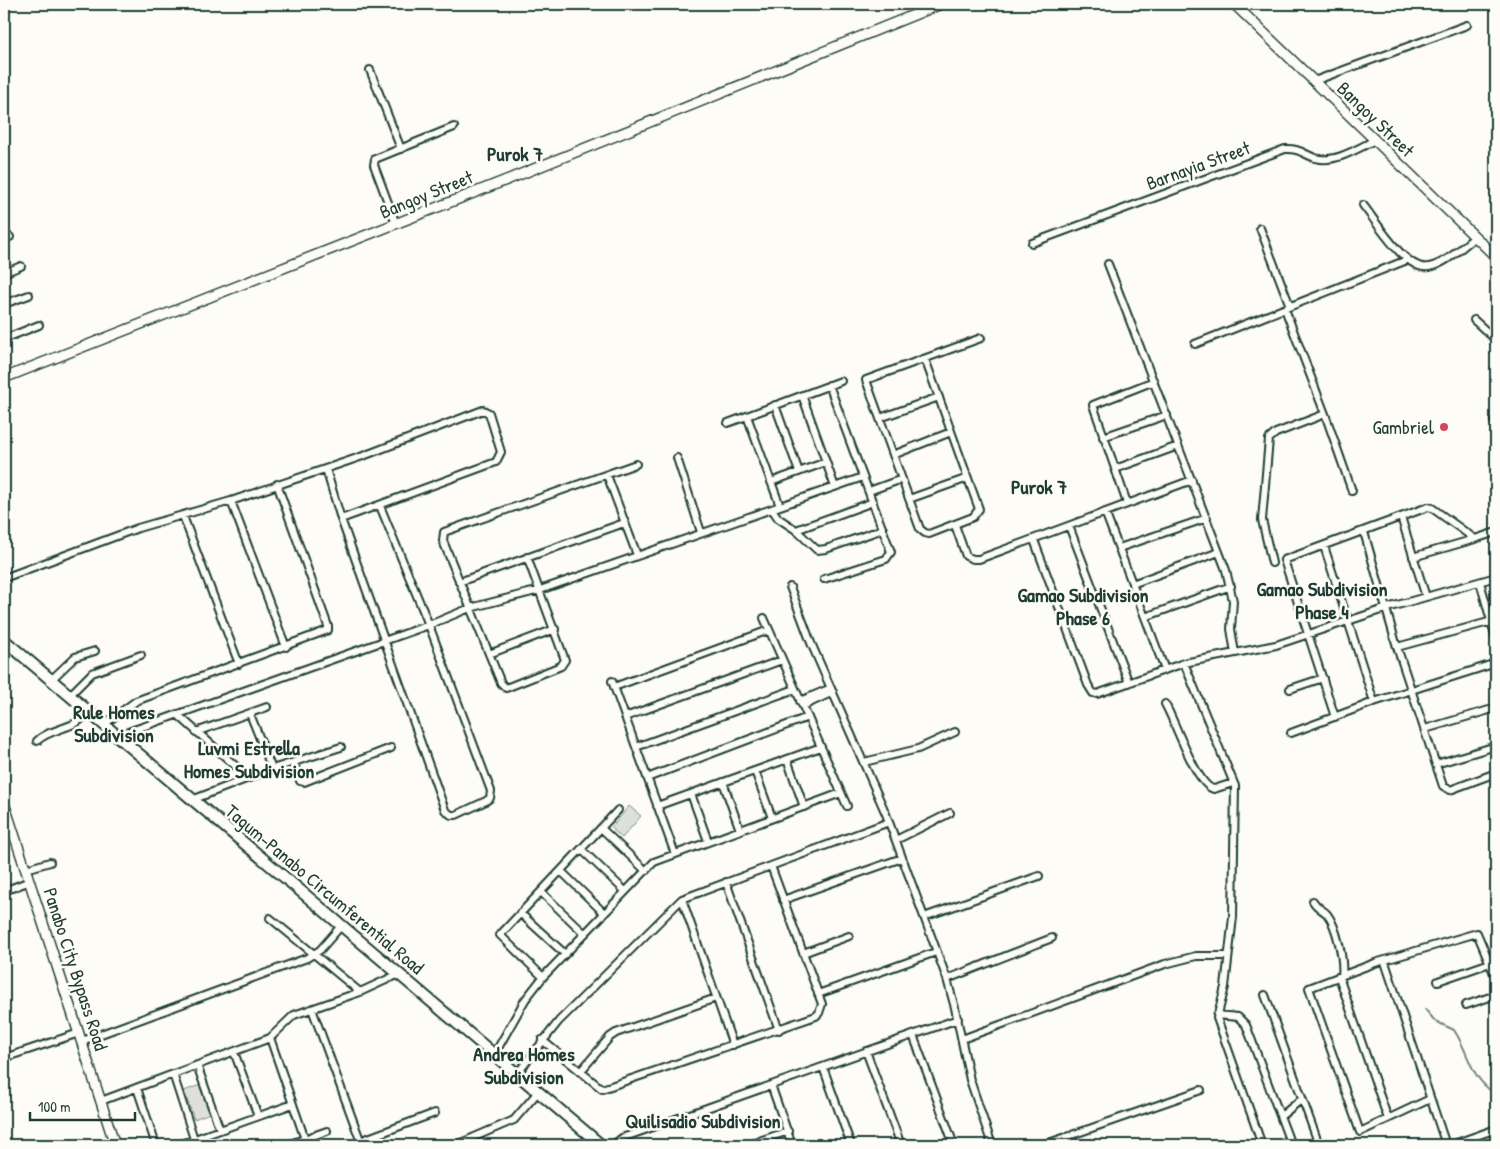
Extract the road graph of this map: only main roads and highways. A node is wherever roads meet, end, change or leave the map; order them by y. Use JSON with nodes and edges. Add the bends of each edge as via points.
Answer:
{"nodes":[{"id":1,"x":941,"y":4,"type":"edge"},
{"id":2,"x":1234,"y":4,"type":"edge"},
{"id":3,"x":1496,"y":257,"type":"edge"},
{"id":4,"x":4,"y":378,"type":"edge"},
{"id":5,"x":4,"y":640,"type":"edge"},
{"id":6,"x":4,"y":803,"type":"edge"},
{"id":7,"x":115,"y":1145,"type":"edge"},
{"id":8,"x":601,"y":1145,"type":"edge"}],
"edges":[{"from":1,"to":4,"type":"main road","name":"Bangoy Street"},
{"from":2,"to":3,"type":"main road","name":"Bangoy Street"},
{"from":5,"to":8,"type":"main road","name":"Tagum-Panabo Circumferential Road"},
{"from":6,"to":7,"type":"main road","name":"Panabo City Bypass Road"}]}
